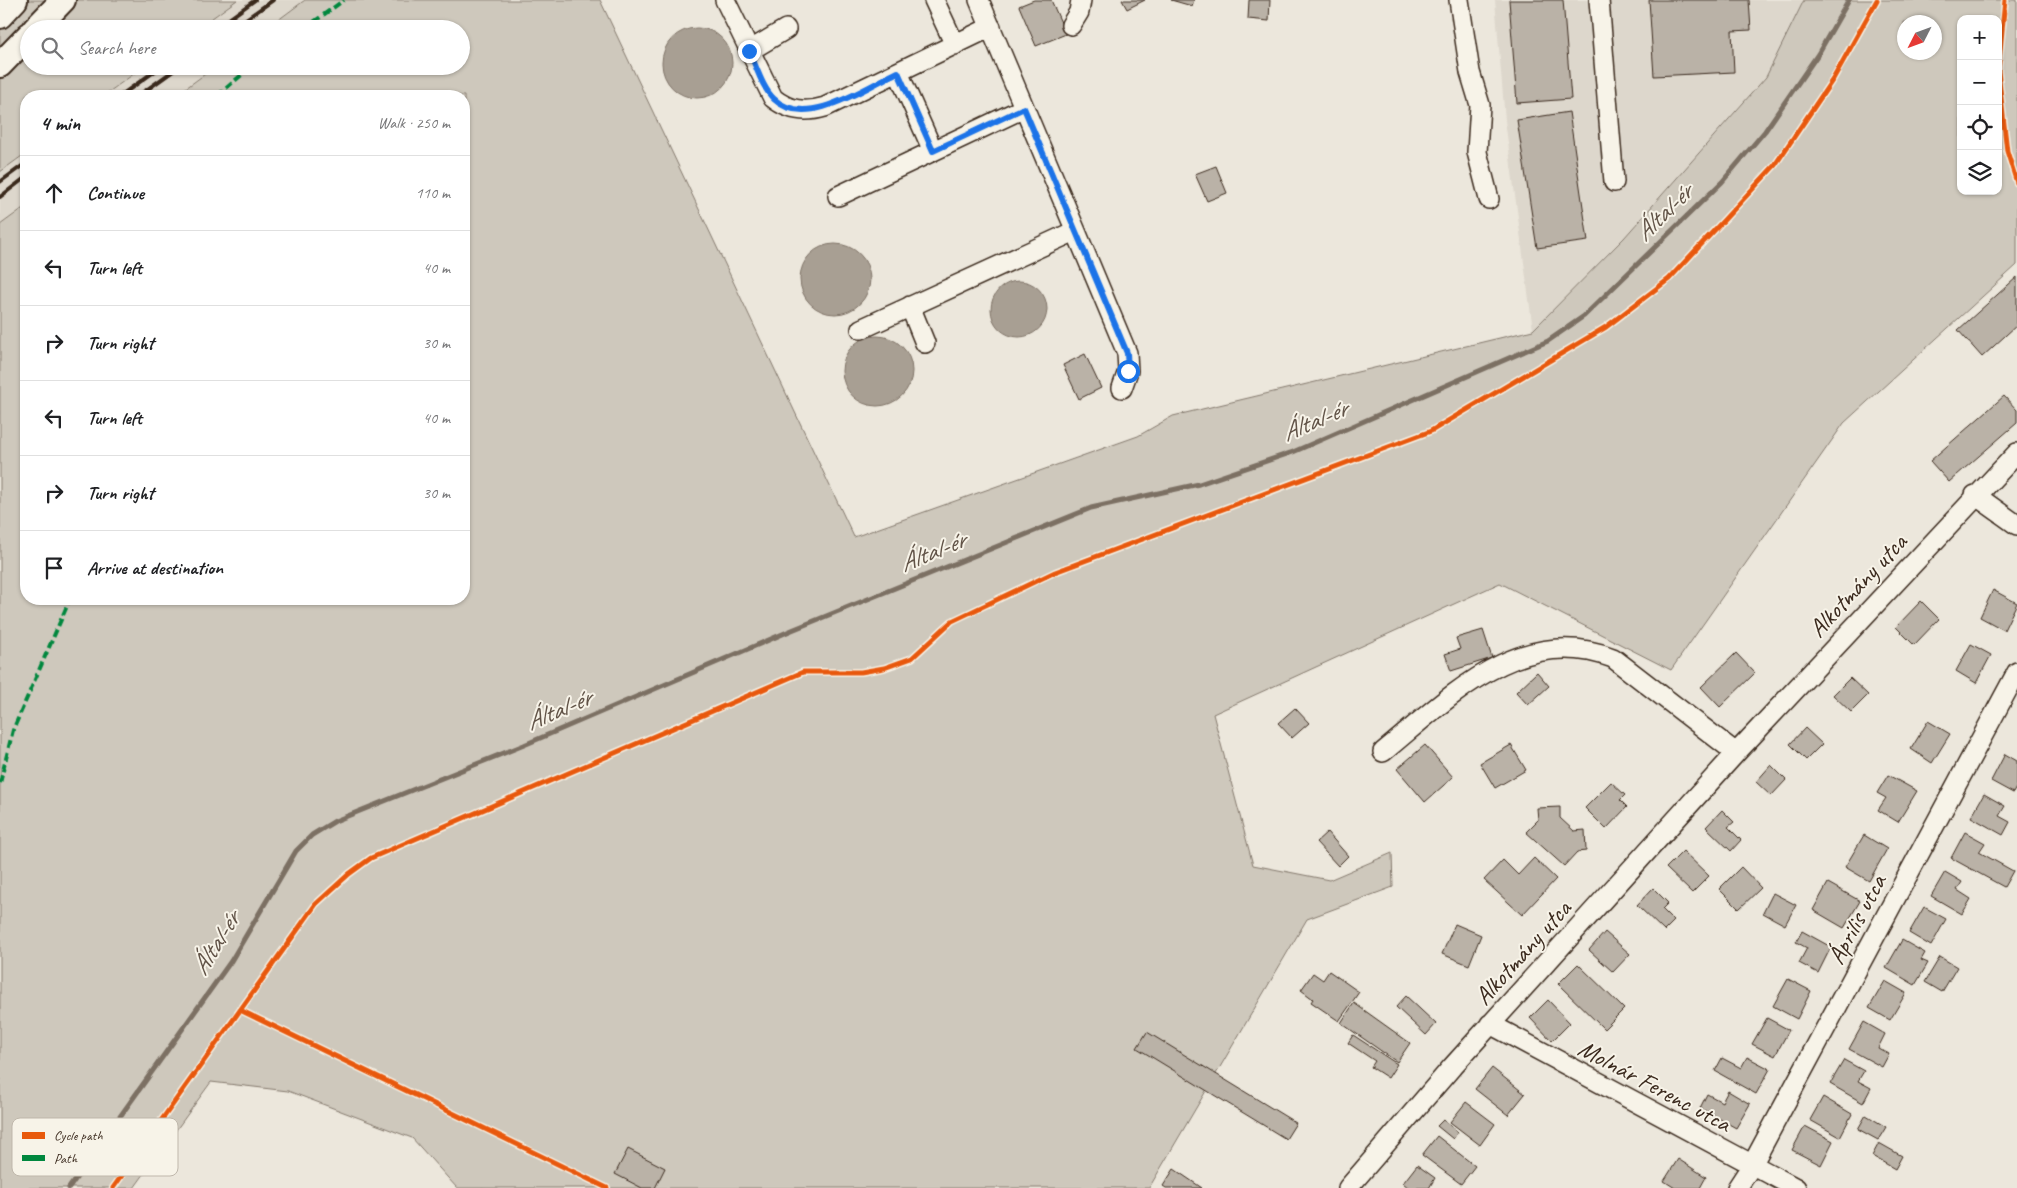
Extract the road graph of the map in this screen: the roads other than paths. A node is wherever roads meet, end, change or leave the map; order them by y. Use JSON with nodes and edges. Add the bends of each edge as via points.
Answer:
{"nodes":[{"id":1,"x":15,"y":0,"type":"edge"},
{"id":2,"x":62,"y":0,"type":"edge"},
{"id":3,"x":725,"y":0,"type":"edge"},
{"id":4,"x":934,"y":0,"type":"edge"},
{"id":5,"x":979,"y":0,"type":"edge"},
{"id":6,"x":1082,"y":0,"type":"edge"},
{"id":7,"x":1459,"y":0,"type":"edge"},
{"id":8,"x":1598,"y":0,"type":"edge"},
{"id":9,"x":0,"y":16,"type":"edge"},
{"id":10,"x":43,"y":20,"type":"edge"},
{"id":11,"x":1071,"y":25,"type":"dead end"},
{"id":12,"x":991,"y":27,"type":"junction"},
{"id":13,"x":786,"y":29,"type":"dead end"},
{"id":14,"x":20,"y":44,"type":"edge"},
{"id":15,"x":955,"y":45,"type":"junction"},
{"id":16,"x":749,"y":51,"type":"junction"},
{"id":17,"x":0,"y":65,"type":"edge"},
{"id":18,"x":898,"y":72,"type":"junction"},
{"id":19,"x":1024,"y":108,"type":"junction"},
{"id":20,"x":933,"y":151,"type":"junction"},
{"id":21,"x":1614,"y":182,"type":"dead end"},
{"id":22,"x":838,"y":196,"type":"dead end"},
{"id":23,"x":1489,"y":199,"type":"dead end"},
{"id":24,"x":1075,"y":231,"type":"junction"},
{"id":25,"x":910,"y":306,"type":"junction"},
{"id":26,"x":861,"y":329,"type":"dead end"},
{"id":27,"x":925,"y":343,"type":"dead end"},
{"id":28,"x":1122,"y":388,"type":"dead end"},
{"id":29,"x":2017,"y":453,"type":"edge"},
{"id":30,"x":1975,"y":495,"type":"junction"},
{"id":31,"x":2017,"y":524,"type":"edge"},
{"id":32,"x":2017,"y":672,"type":"edge"},
{"id":33,"x":1383,"y":752,"type":"dead end"},
{"id":34,"x":1736,"y":752,"type":"junction"},
{"id":35,"x":1490,"y":1024,"type":"junction"},
{"id":36,"x":1752,"y":1165,"type":"junction"},
{"id":37,"x":1348,"y":1188,"type":"edge"},
{"id":38,"x":1737,"y":1188,"type":"edge"},
{"id":39,"x":1796,"y":1188,"type":"edge"}],
"edges":[{"from":1,"to":9,"type":"main road"},
{"from":2,"to":10,"type":"main road"},
{"from":3,"to":16,"type":"street"},
{"from":4,"to":15,"type":"street"},
{"from":5,"to":12,"type":"street"},
{"from":6,"to":11,"type":"street"},
{"from":7,"to":23,"type":"street","via":[[1470,72],[1480,105],[1477,152]]},
{"from":8,"to":21,"type":"street"},
{"from":12,"to":15,"type":"street"},
{"from":12,"to":19,"type":"street"},
{"from":13,"to":16,"type":"street"},
{"from":14,"to":17,"type":"main road"},
{"from":15,"to":18,"type":"street"},
{"from":16,"to":18,"type":"street","via":[[773,98],[780,104],[803,111],[825,108]]},
{"from":18,"to":20,"type":"street"},
{"from":19,"to":20,"type":"street"},
{"from":19,"to":24,"type":"street"},
{"from":20,"to":22,"type":"street"},
{"from":24,"to":25,"type":"street"},
{"from":24,"to":28,"type":"street","via":[[1127,353],[1128,371]]},
{"from":25,"to":26,"type":"street"},
{"from":25,"to":27,"type":"street"},
{"from":29,"to":30,"type":"street","name":"Alkotmány utca"},
{"from":30,"to":31,"type":"street"},
{"from":30,"to":34,"type":"street","name":"Alkotmány utca"},
{"from":32,"to":36,"type":"street","name":"Április utca"},
{"from":33,"to":34,"type":"street","via":[[1462,687],[1491,668],[1529,655],[1570,649],[1593,650],[1613,658]]},
{"from":34,"to":35,"type":"street","name":"Alkotmány utca"},
{"from":35,"to":36,"type":"street","name":"Molnár Ferenc utca"},
{"from":35,"to":37,"type":"street","name":"Alkotmány utca"},
{"from":36,"to":38,"type":"street","name":"Április utca"},
{"from":36,"to":39,"type":"street","name":"Molnár Ferenc utca"}]}
